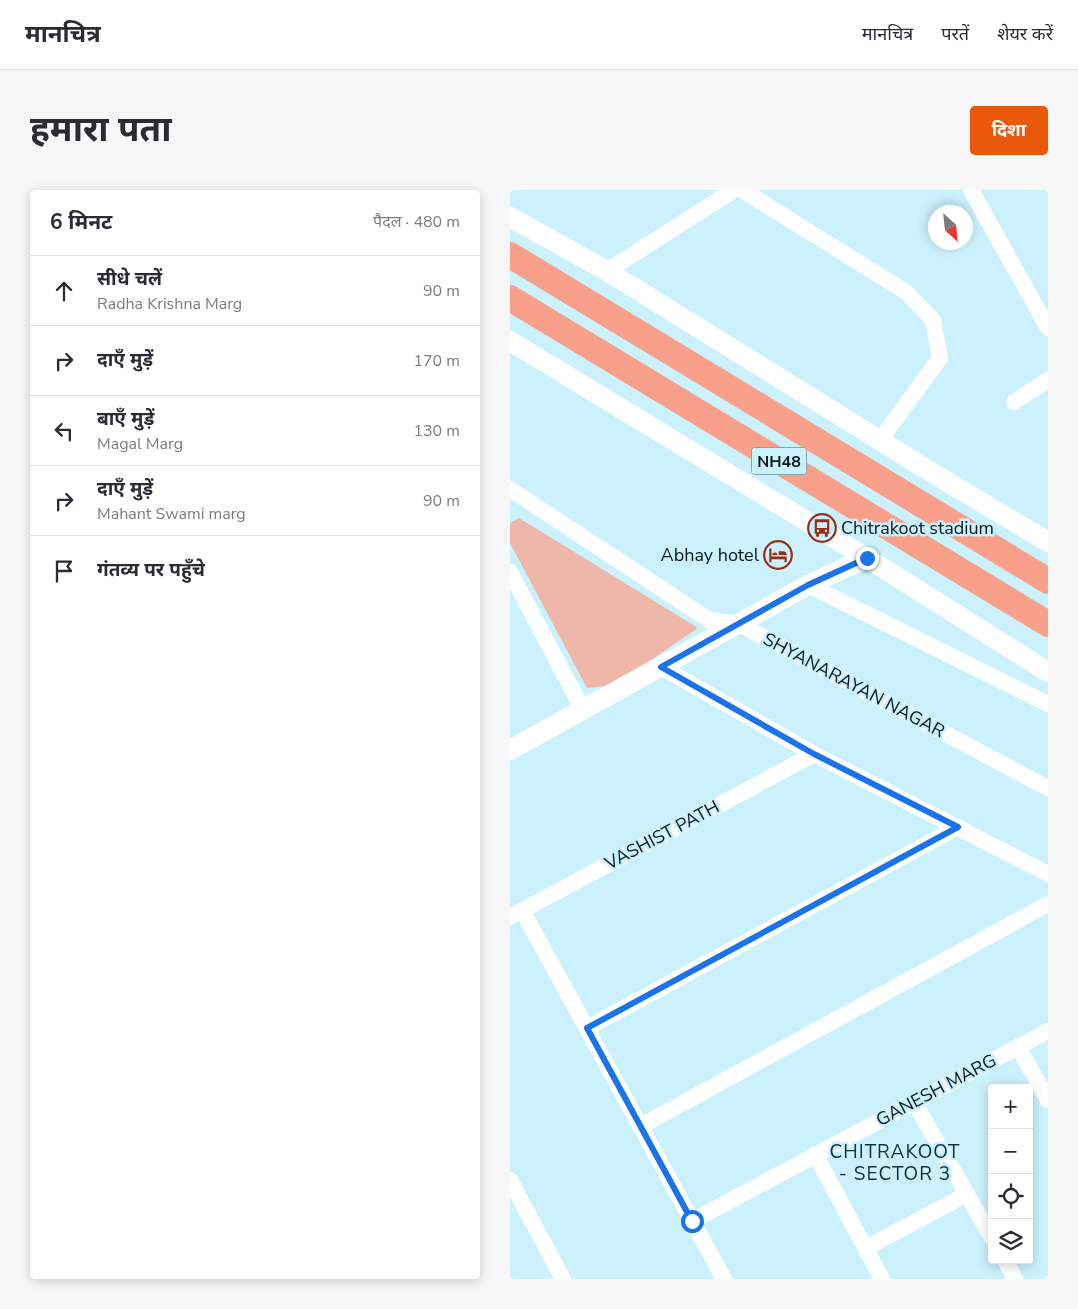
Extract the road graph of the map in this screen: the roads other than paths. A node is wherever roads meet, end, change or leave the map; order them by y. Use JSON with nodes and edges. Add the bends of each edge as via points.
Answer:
{"nodes":[{"id":1,"x":734,"y":190,"type":"edge"},
{"id":2,"x":742,"y":190,"type":"edge"},
{"id":3,"x":972,"y":190,"type":"edge"},
{"id":4,"x":510,"y":217,"type":"edge"},
{"id":5,"x":510,"y":255,"type":"edge"},
{"id":6,"x":606,"y":271,"type":"junction"},
{"id":7,"x":510,"y":298,"type":"edge"},
{"id":8,"x":1048,"y":328,"type":"edge"},
{"id":9,"x":510,"y":341,"type":"edge"},
{"id":10,"x":1048,"y":380,"type":"edge"},
{"id":11,"x":1014,"y":402,"type":"dead end"},
{"id":12,"x":880,"y":440,"type":"junction"},
{"id":13,"x":510,"y":488,"type":"edge"},
{"id":14,"x":1046,"y":538,"type":"edge"},
{"id":15,"x":867,"y":558,"type":"junction"},
{"id":16,"x":511,"y":576,"type":"edge"},
{"id":17,"x":1048,"y":581,"type":"edge"},
{"id":18,"x":808,"y":585,"type":"junction"},
{"id":19,"x":739,"y":624,"type":"junction"},
{"id":20,"x":1048,"y":624,"type":"edge"},
{"id":21,"x":661,"y":667,"type":"junction"},
{"id":22,"x":1048,"y":672,"type":"edge"},
{"id":23,"x":1048,"y":704,"type":"edge"},
{"id":24,"x":583,"y":710,"type":"junction"},
{"id":25,"x":510,"y":750,"type":"edge"},
{"id":26,"x":814,"y":754,"type":"junction"},
{"id":27,"x":1048,"y":788,"type":"edge"},
{"id":28,"x":958,"y":827,"type":"junction"},
{"id":29,"x":1048,"y":874,"type":"edge"},
{"id":30,"x":1048,"y":904,"type":"edge"},
{"id":31,"x":516,"y":913,"type":"edge"},
{"id":32,"x":587,"y":1028,"type":"junction"},
{"id":33,"x":1048,"y":1032,"type":"edge"},
{"id":34,"x":1018,"y":1047,"type":"junction"},
{"id":35,"x":1048,"y":1100,"type":"edge"},
{"id":36,"x":914,"y":1102,"type":"junction"},
{"id":37,"x":641,"y":1126,"type":"junction"},
{"id":38,"x":815,"y":1154,"type":"junction"},
{"id":39,"x":510,"y":1180,"type":"edge"},
{"id":40,"x":967,"y":1194,"type":"junction"},
{"id":41,"x":692,"y":1221,"type":"junction"},
{"id":42,"x":988,"y":1231,"type":"edge"},
{"id":43,"x":866,"y":1248,"type":"junction"},
{"id":44,"x":1007,"y":1264,"type":"edge"},
{"id":45,"x":563,"y":1279,"type":"edge"},
{"id":46,"x":724,"y":1279,"type":"edge"},
{"id":47,"x":882,"y":1279,"type":"edge"},
{"id":48,"x":1016,"y":1279,"type":"edge"}],
"edges":[{"from":1,"to":6,"type":"street"},
{"from":2,"to":12,"type":"street","via":[[906,292],[933,320],[940,358]]},
{"from":3,"to":8,"type":"street"},
{"from":4,"to":6,"type":"street"},
{"from":5,"to":17,"type":"highway","number":"NH48"},
{"from":6,"to":12,"type":"street"},
{"from":7,"to":20,"type":"highway","number":"NH48"},
{"from":9,"to":15,"type":"street"},
{"from":10,"to":11,"type":"street"},
{"from":12,"to":14,"type":"street"},
{"from":13,"to":19,"type":"street","name":"SHYANARAYAN NAGAR","via":[[709,620]]},
{"from":15,"to":18,"type":"street"},
{"from":15,"to":22,"type":"street"},
{"from":16,"to":24,"type":"street"},
{"from":18,"to":19,"type":"street"},
{"from":18,"to":23,"type":"street"},
{"from":19,"to":21,"type":"street"},
{"from":19,"to":27,"type":"street","name":"SHYANARAYAN NAGAR"},
{"from":21,"to":24,"type":"street"},
{"from":21,"to":26,"type":"street"},
{"from":24,"to":25,"type":"street"},
{"from":26,"to":28,"type":"street"},
{"from":26,"to":31,"type":"street","name":"VASHIST PATH"},
{"from":28,"to":29,"type":"street"},
{"from":28,"to":32,"type":"street"},
{"from":30,"to":37,"type":"street"},
{"from":31,"to":32,"type":"street"},
{"from":32,"to":37,"type":"street"},
{"from":33,"to":34,"type":"street","name":"GANESH MARG"},
{"from":34,"to":35,"type":"street"},
{"from":34,"to":36,"type":"street","name":"GANESH MARG"},
{"from":36,"to":38,"type":"street","name":"GANESH MARG"},
{"from":36,"to":40,"type":"street"},
{"from":37,"to":41,"type":"street"},
{"from":38,"to":41,"type":"street","name":"GANESH MARG"},
{"from":38,"to":43,"type":"street"},
{"from":39,"to":45,"type":"street"},
{"from":40,"to":42,"type":"street"},
{"from":40,"to":43,"type":"street"},
{"from":41,"to":46,"type":"street"},
{"from":43,"to":47,"type":"street"},
{"from":44,"to":48,"type":"street"}]}
